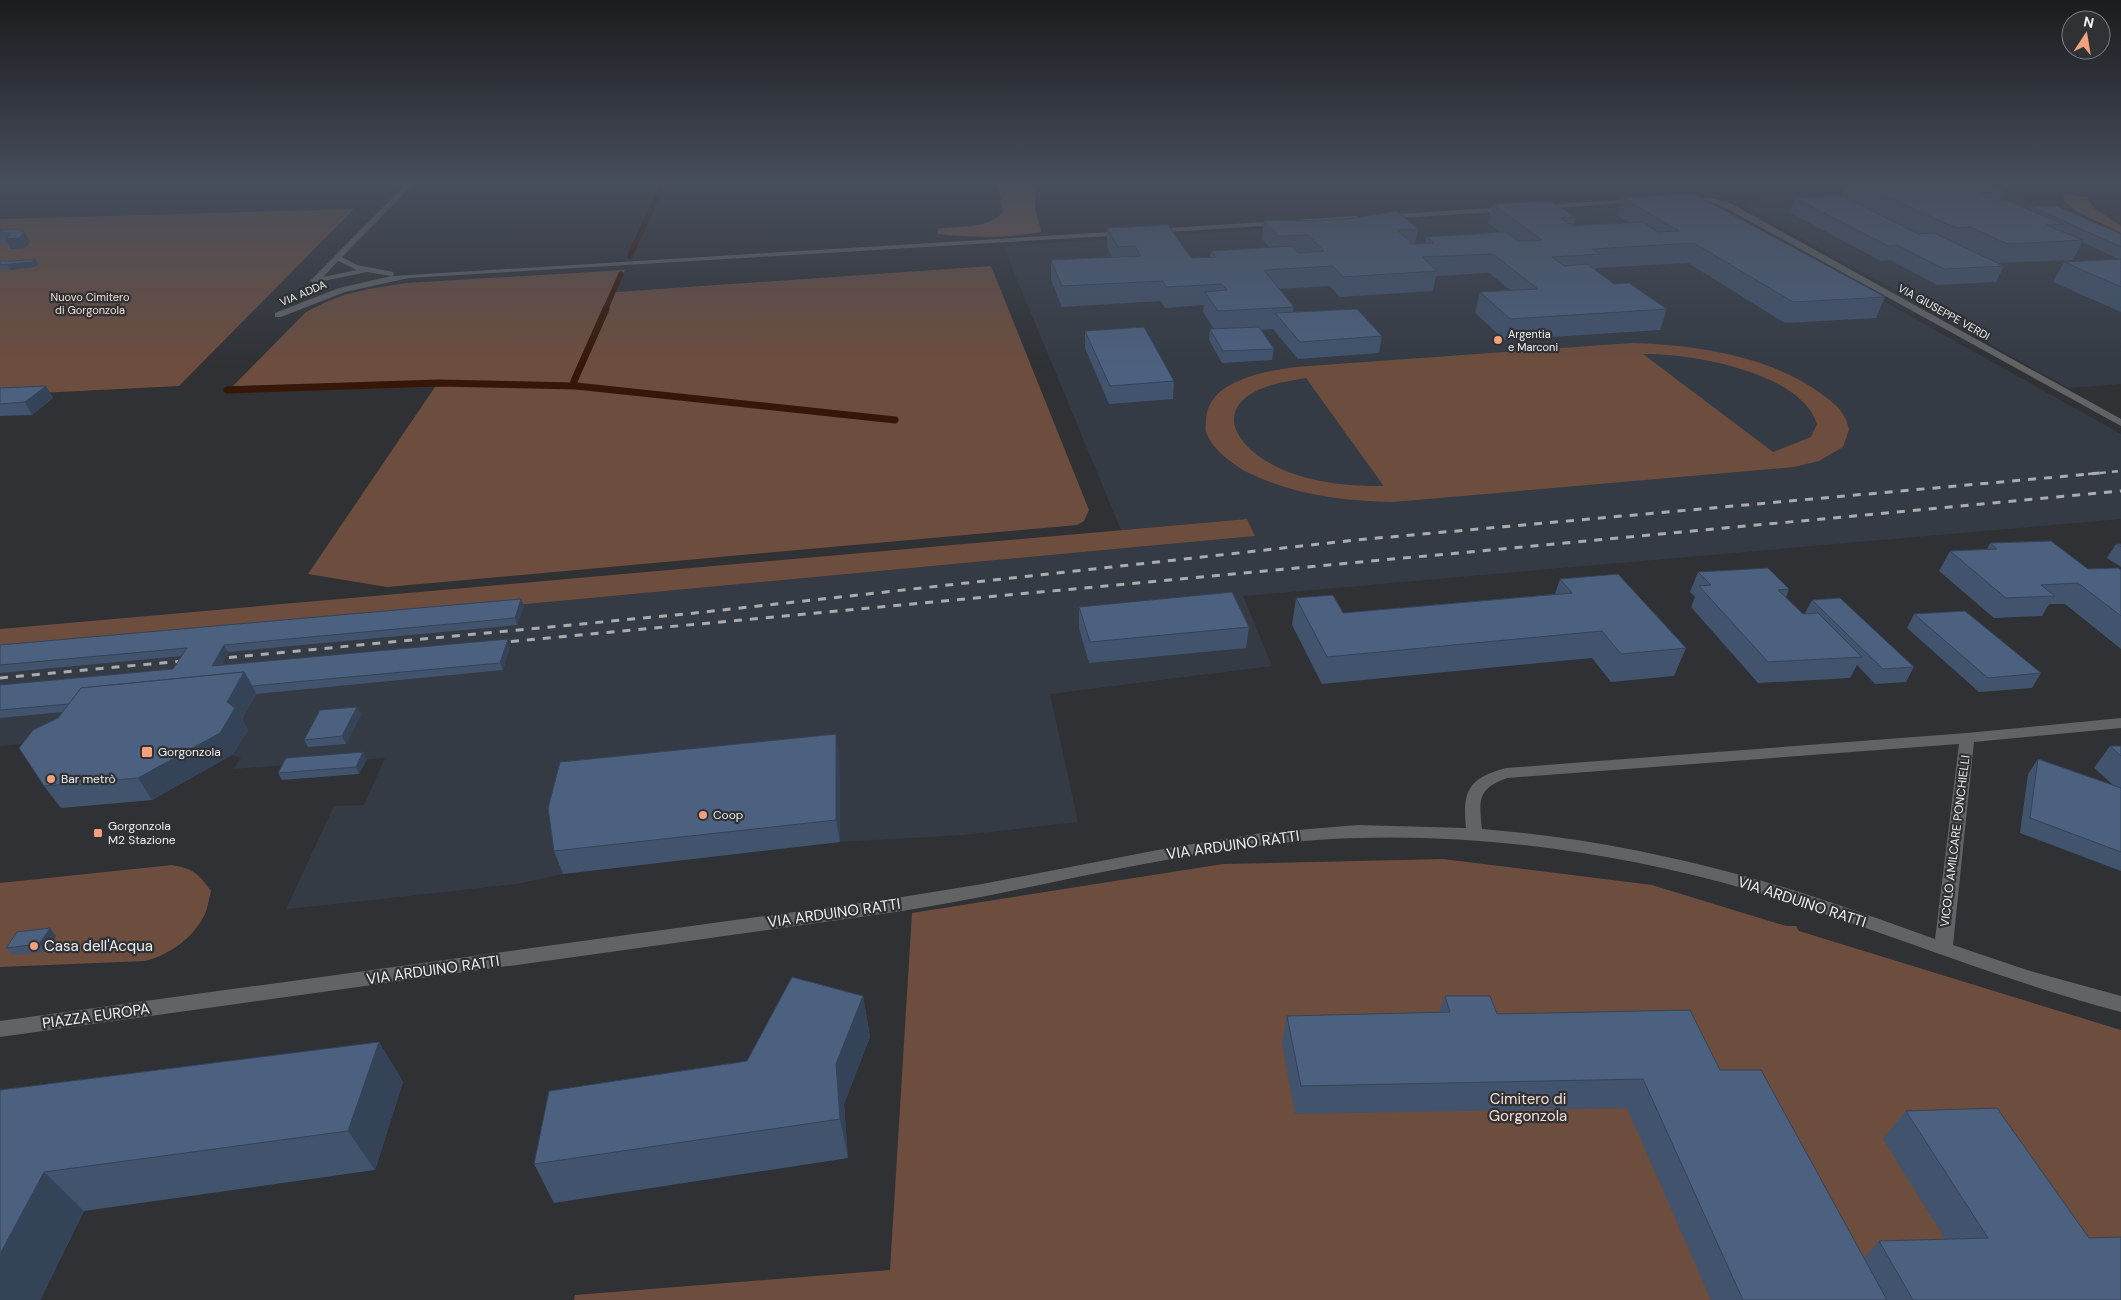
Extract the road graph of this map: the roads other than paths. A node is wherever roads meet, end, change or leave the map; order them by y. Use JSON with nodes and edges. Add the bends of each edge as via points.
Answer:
{"nodes":[{"id":1,"x":352,"y":243,"type":"edge"},
{"id":2,"x":958,"y":243,"type":"edge"},
{"id":3,"x":1795,"y":243,"type":"edge"},
{"id":4,"x":337,"y":258,"type":"junction"},
{"id":5,"x":370,"y":271,"type":"junction"},
{"id":6,"x":409,"y":276,"type":"junction"},
{"id":7,"x":314,"y":281,"type":"junction"},
{"id":8,"x":366,"y":283,"type":"junction"},
{"id":9,"x":278,"y":316,"type":"dead end"},
{"id":10,"x":2121,"y":423,"type":"edge"},
{"id":11,"x":2121,"y":723,"type":"edge"},
{"id":12,"x":1967,"y":738,"type":"junction"},
{"id":13,"x":1475,"y":835,"type":"junction"},
{"id":14,"x":1942,"y":949,"type":"junction"},
{"id":15,"x":192,"y":1004,"type":"joint"},
{"id":16,"x":2121,"y":1004,"type":"edge"},
{"id":17,"x":0,"y":1029,"type":"edge"}],
"edges":[{"from":1,"to":4,"type":"street"},
{"from":2,"to":6,"type":"street","name":"VIA ADDA"},
{"from":3,"to":10,"type":"street","name":"VIA GIUSEPPE VERDI"},
{"from":4,"to":5,"type":"street","name":"VIA ADDA"},
{"from":4,"to":7,"type":"street"},
{"from":5,"to":6,"type":"street","name":"VIA ADDA"},
{"from":5,"to":7,"type":"street","name":"VIA ADDA"},
{"from":6,"to":8,"type":"street","name":"VIA ADDA"},
{"from":7,"to":8,"type":"street","name":"VIA ADDA"},
{"from":8,"to":9,"type":"street","name":"VIA ADDA","via":[[326,295]]},
{"from":11,"to":12,"type":"street","name":"VICOLO AMILCARE PONCHIELLI"},
{"from":12,"to":13,"type":"street","via":[[1506,773],[1483,782],[1474,793]]},
{"from":12,"to":14,"type":"street","name":"VICOLO AMILCARE PONCHIELLI"},
{"from":13,"to":14,"type":"street","name":"VIA ARDUINO RATTI","via":[[1568,845],[1683,867],[1770,890]]},
{"from":13,"to":15,"type":"street","name":"VIA ARDUINO RATTI","via":[[1381,831],[1280,838],[1182,852],[936,899]]},
{"from":14,"to":16,"type":"street","name":"VIA ARDUINO RATTI","via":[[2043,983]]},
{"from":15,"to":17,"type":"street","name":"PIAZZA EUROPA"}]}
